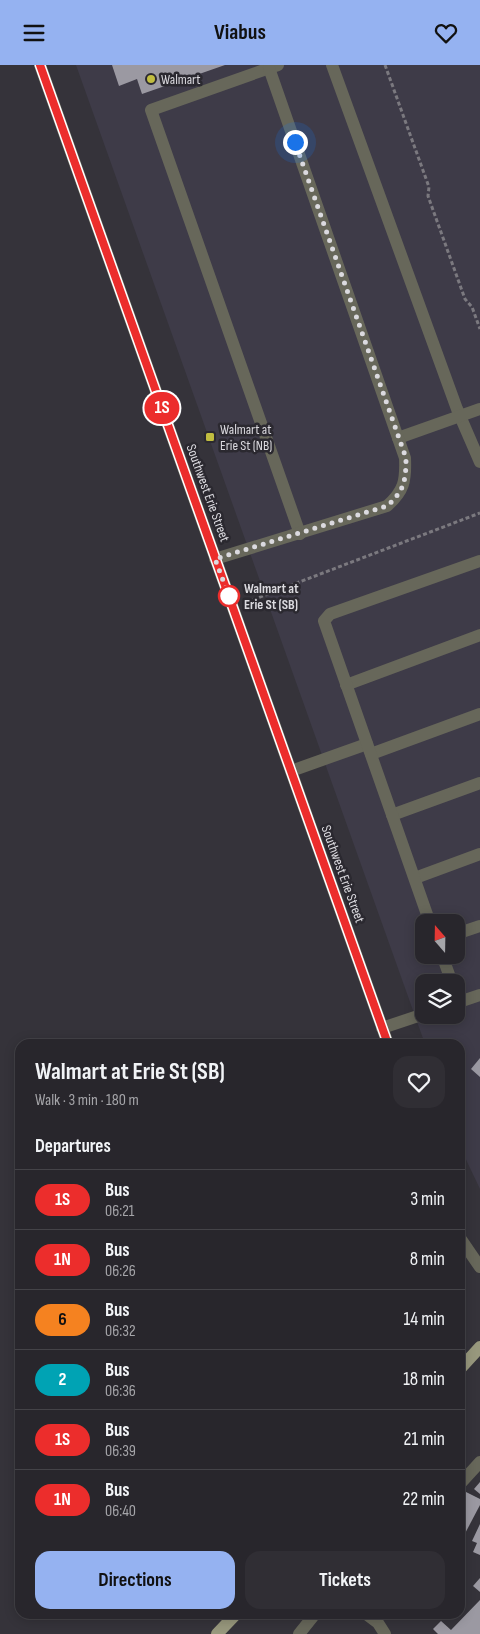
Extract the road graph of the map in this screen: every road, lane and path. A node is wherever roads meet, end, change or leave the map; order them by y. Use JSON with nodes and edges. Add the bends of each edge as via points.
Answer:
{"nodes":[{"id":1,"x":40,"y":65,"type":"edge"},
{"id":2,"x":332,"y":65,"type":"edge"},
{"id":3,"x":384,"y":65,"type":"edge"},
{"id":4,"x":274,"y":67,"type":"edge"},
{"id":5,"x":480,"y":329,"type":"edge"},
{"id":6,"x":480,"y":409,"type":"edge"},
{"id":7,"x":460,"y":416,"type":"junction"},
{"id":8,"x":398,"y":437,"type":"junction"},
{"id":9,"x":480,"y":462,"type":"edge"},
{"id":10,"x":480,"y":513,"type":"edge"},
{"id":11,"x":300,"y":534,"type":"junction"},
{"id":12,"x":215,"y":559,"type":"junction"},
{"id":13,"x":480,"y":561,"type":"edge"},
{"id":14,"x":232,"y":607,"type":"junction"},
{"id":15,"x":480,"y":635,"type":"edge"},
{"id":16,"x":346,"y":685,"type":"junction"},
{"id":17,"x":480,"y":713,"type":"edge"},
{"id":18,"x":369,"y":749,"type":"junction"},
{"id":19,"x":291,"y":771,"type":"junction"},
{"id":20,"x":480,"y":783,"type":"edge"},
{"id":21,"x":392,"y":815,"type":"junction"},
{"id":22,"x":480,"y":854,"type":"edge"},
{"id":23,"x":414,"y":878,"type":"junction"},
{"id":24,"x":427,"y":914,"type":"edge"},
{"id":25,"x":480,"y":926,"type":"edge"},
{"id":26,"x":465,"y":931,"type":"edge"},
{"id":27,"x":480,"y":995,"type":"edge"},
{"id":28,"x":465,"y":998,"type":"edge"},
{"id":29,"x":415,"y":1017,"type":"edge"},
{"id":30,"x":382,"y":1028,"type":"junction"},
{"id":31,"x":386,"y":1039,"type":"edge"},
{"id":32,"x":465,"y":1245,"type":"edge"},
{"id":33,"x":480,"y":1267,"type":"edge"},
{"id":34,"x":480,"y":1347,"type":"edge"},
{"id":35,"x":465,"y":1364,"type":"edge"},
{"id":36,"x":480,"y":1462,"type":"edge"},
{"id":37,"x":465,"y":1478,"type":"edge"},
{"id":38,"x":231,"y":1619,"type":"edge"},
{"id":39,"x":310,"y":1619,"type":"edge"},
{"id":40,"x":373,"y":1619,"type":"edge"},
{"id":41,"x":217,"y":1634,"type":"edge"},
{"id":42,"x":299,"y":1634,"type":"edge"},
{"id":43,"x":384,"y":1634,"type":"edge"}],
"edges":[{"from":1,"to":12,"type":"street","name":"Southwest Erie Street"},
{"from":2,"to":7,"type":"street"},
{"from":3,"to":5,"type":"path","via":[[429,187],[428,197],[454,271]]},
{"from":4,"to":8,"type":"street"},
{"from":4,"to":11,"type":"street","via":[[151,110]]},
{"from":6,"to":7,"type":"street"},
{"from":7,"to":8,"type":"street"},
{"from":7,"to":9,"type":"street"},
{"from":8,"to":11,"type":"street","via":[[406,458],[406,475],[399,495],[387,506]]},
{"from":10,"to":14,"type":"path"},
{"from":11,"to":12,"type":"street"},
{"from":12,"to":14,"type":"street","name":"Southwest Erie Street"},
{"from":13,"to":16,"type":"street","via":[[330,614],[324,621]]},
{"from":14,"to":19,"type":"street","name":"Southwest Erie Street"},
{"from":15,"to":16,"type":"street"},
{"from":16,"to":18,"type":"street"},
{"from":17,"to":18,"type":"street"},
{"from":18,"to":19,"type":"street"},
{"from":18,"to":21,"type":"street"},
{"from":19,"to":30,"type":"street","name":"Southwest Erie Street"},
{"from":20,"to":21,"type":"street"},
{"from":21,"to":23,"type":"street"},
{"from":22,"to":23,"type":"street"},
{"from":23,"to":24,"type":"street"},
{"from":25,"to":26,"type":"street"},
{"from":27,"to":28,"type":"street"},
{"from":29,"to":30,"type":"street"},
{"from":30,"to":31,"type":"street","name":"Southwest Erie Street"},
{"from":32,"to":33,"type":"street"},
{"from":34,"to":35,"type":"main road"},
{"from":36,"to":37,"type":"street"},
{"from":38,"to":41,"type":"main road"},
{"from":39,"to":42,"type":"street"},
{"from":40,"to":43,"type":"street"}]}
